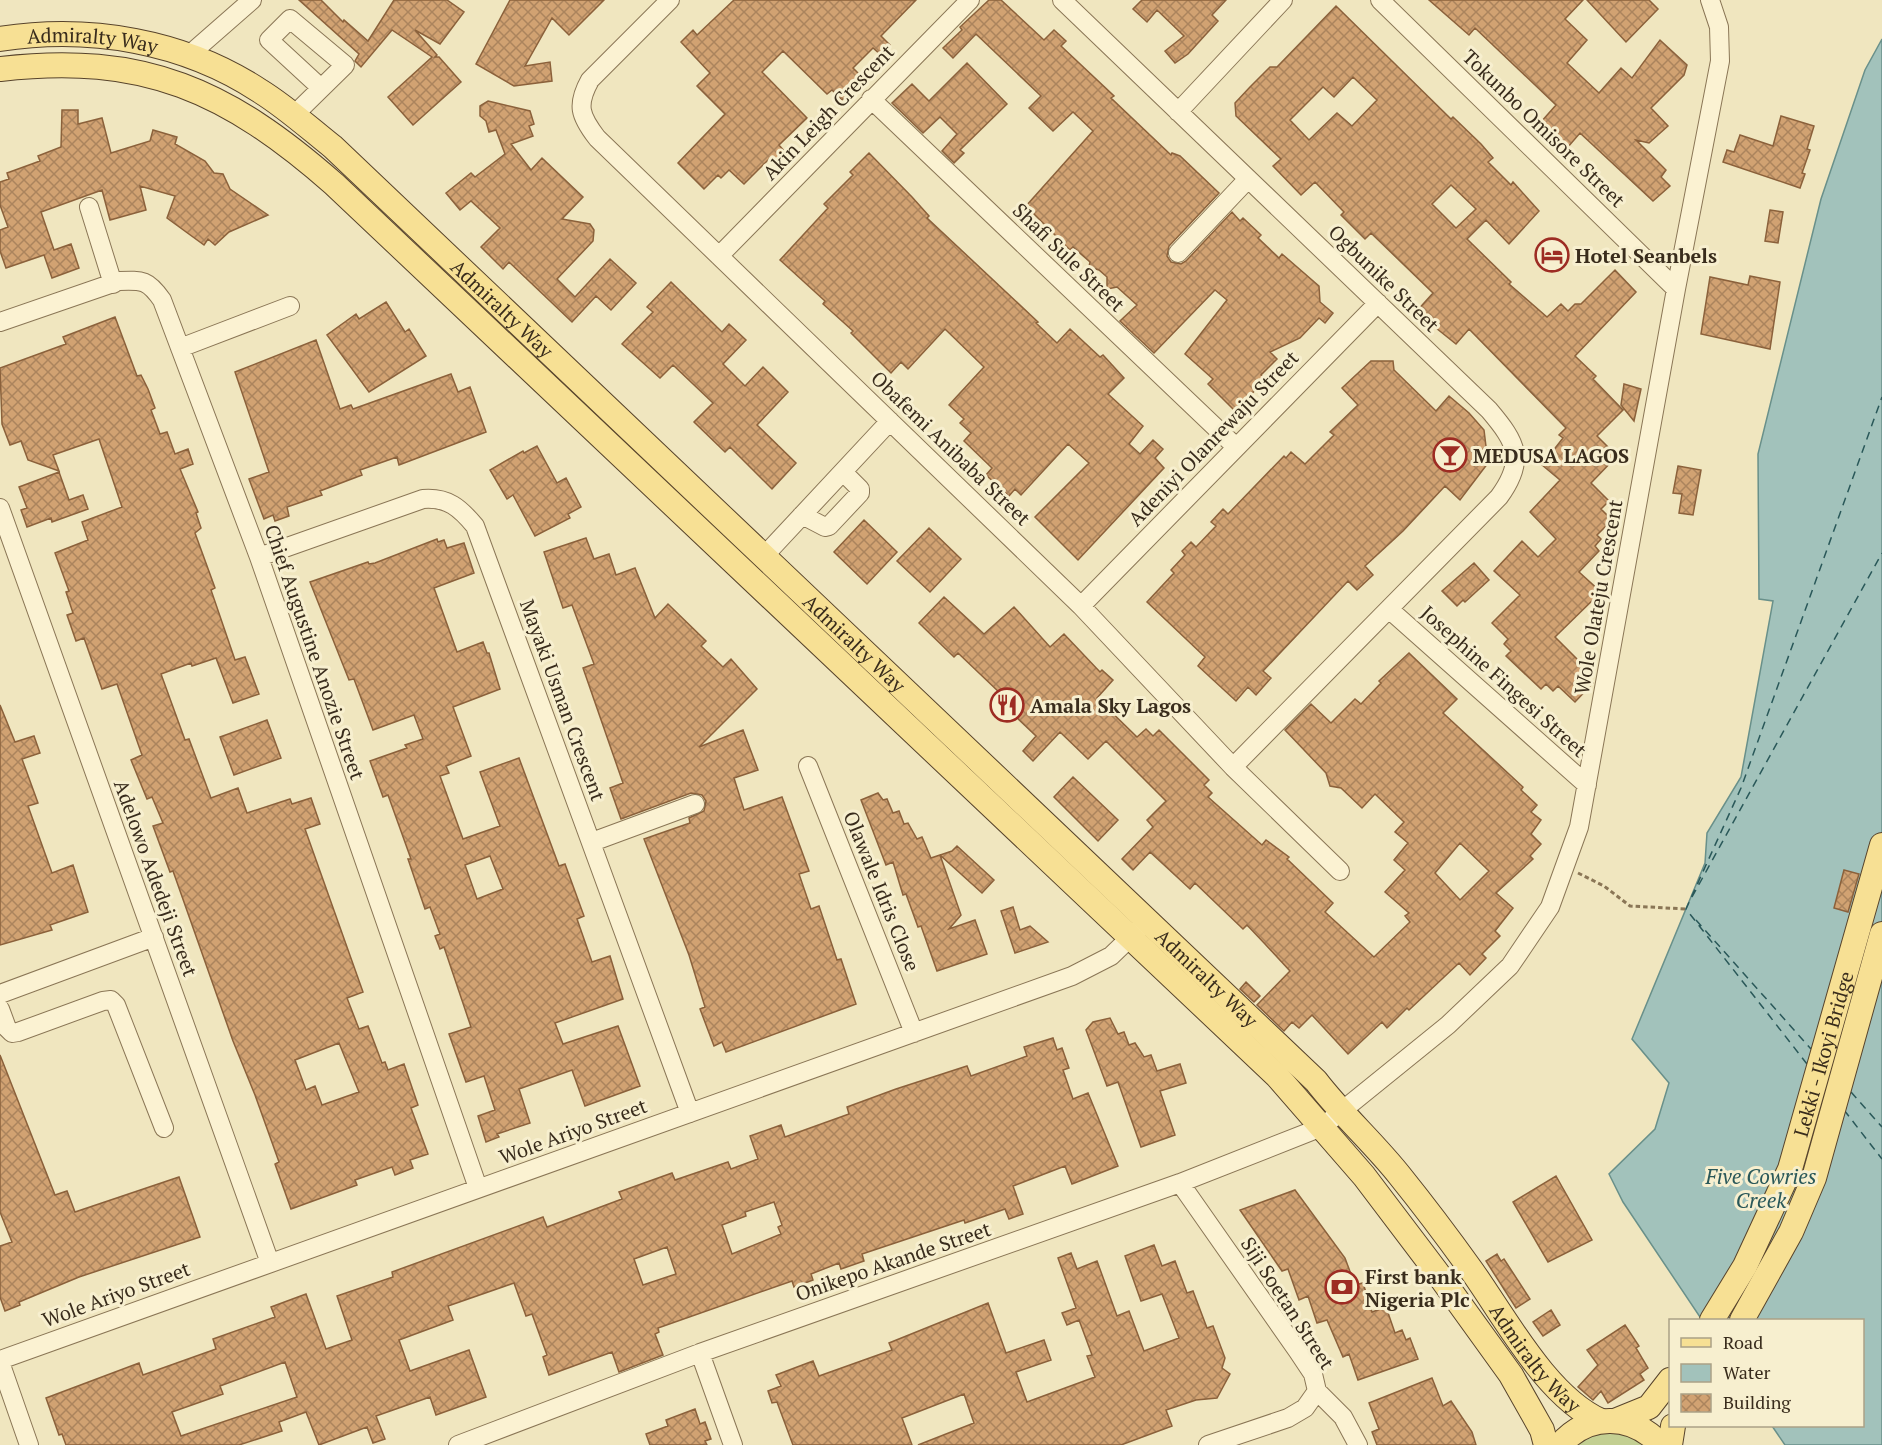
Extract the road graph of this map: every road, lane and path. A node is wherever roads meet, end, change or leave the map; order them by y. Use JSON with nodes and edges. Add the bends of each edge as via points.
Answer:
{"nodes":[{"id":1,"x":252,"y":0,"type":"edge"},
{"id":2,"x":669,"y":0,"type":"edge"},
{"id":3,"x":970,"y":0,"type":"edge"},
{"id":4,"x":1062,"y":0,"type":"edge"},
{"id":5,"x":1283,"y":0,"type":"edge"},
{"id":6,"x":1380,"y":0,"type":"edge"},
{"id":7,"x":1710,"y":0,"type":"edge"},
{"id":8,"x":0,"y":39,"type":"edge"},
{"id":9,"x":188,"y":56,"type":"junction"},
{"id":10,"x":0,"y":69,"type":"edge"},
{"id":11,"x":321,"y":88,"type":"dead end"},
{"id":12,"x":871,"y":99,"type":"junction"},
{"id":13,"x":1178,"y":112,"type":"junction"},
{"id":14,"x":294,"y":115,"type":"junction"},
{"id":15,"x":1247,"y":180,"type":"junction"},
{"id":16,"x":89,"y":207,"type":"dead end"},
{"id":17,"x":1178,"y":254,"type":"dead end"},
{"id":18,"x":719,"y":256,"type":"junction"},
{"id":19,"x":113,"y":284,"type":"junction"},
{"id":20,"x":1676,"y":289,"type":"junction"},
{"id":21,"x":1378,"y":303,"type":"junction"},
{"id":22,"x":290,"y":306,"type":"dead end"},
{"id":23,"x":0,"y":322,"type":"edge"},
{"id":24,"x":180,"y":348,"type":"junction"},
{"id":25,"x":890,"y":421,"type":"junction"},
{"id":26,"x":1236,"y":447,"type":"junction"},
{"id":27,"x":843,"y":472,"type":"junction"},
{"id":28,"x":0,"y":508,"type":"edge"},
{"id":29,"x":802,"y":515,"type":"junction"},
{"id":30,"x":765,"y":555,"type":"junction"},
{"id":31,"x":259,"y":557,"type":"junction"},
{"id":32,"x":1082,"y":606,"type":"junction"},
{"id":33,"x":1390,"y":610,"type":"junction"},
{"id":34,"x":808,"y":766,"type":"dead end"},
{"id":35,"x":1233,"y":767,"type":"junction"},
{"id":36,"x":1587,"y":785,"type":"junction"},
{"id":37,"x":694,"y":804,"type":"dead end"},
{"id":38,"x":592,"y":842,"type":"junction"},
{"id":39,"x":1882,"y":845,"type":"edge"},
{"id":40,"x":1566,"y":867,"type":"junction"},
{"id":41,"x":1340,"y":871,"type":"dead end"},
{"id":42,"x":1686,"y":909,"type":"dead end"},
{"id":43,"x":1146,"y":918,"type":"junction"},
{"id":44,"x":1882,"y":934,"type":"edge"},
{"id":45,"x":154,"y":937,"type":"junction"},
{"id":46,"x":1131,"y":939,"type":"junction"},
{"id":47,"x":0,"y":993,"type":"edge"},
{"id":48,"x":0,"y":1009,"type":"edge"},
{"id":49,"x":914,"y":1033,"type":"junction"},
{"id":50,"x":690,"y":1113,"type":"junction"},
{"id":51,"x":1330,"y":1119,"type":"junction"},
{"id":52,"x":164,"y":1128,"type":"dead end"},
{"id":53,"x":1180,"y":1184,"type":"junction"},
{"id":54,"x":478,"y":1188,"type":"junction"},
{"id":55,"x":270,"y":1263,"type":"junction"},
{"id":56,"x":1713,"y":1319,"type":"edge"},
{"id":57,"x":1743,"y":1319,"type":"edge"},
{"id":58,"x":700,"y":1353,"type":"junction"},
{"id":59,"x":0,"y":1361,"type":"edge"},
{"id":60,"x":1669,"y":1383,"type":"edge"},
{"id":61,"x":1317,"y":1391,"type":"junction"},
{"id":62,"x":1609,"y":1421,"type":"junction"},
{"id":63,"x":1673,"y":1427,"type":"edge"},
{"id":64,"x":508,"y":1437,"type":"edge"},
{"id":65,"x":29,"y":1445,"type":"edge"},
{"id":66,"x":458,"y":1445,"type":"edge"},
{"id":67,"x":733,"y":1445,"type":"edge"},
{"id":68,"x":1209,"y":1445,"type":"edge"},
{"id":69,"x":1358,"y":1445,"type":"edge"},
{"id":70,"x":1546,"y":1445,"type":"edge"},
{"id":71,"x":1560,"y":1445,"type":"edge"},
{"id":72,"x":1661,"y":1445,"type":"edge"},
{"id":73,"x":1670,"y":1445,"type":"edge"}],
"edges":[{"from":1,"to":9,"type":"street"},
{"from":2,"to":18,"type":"street","name":"Obafemi Anibaba Street","via":[[590,80],[581,96],[581,110],[597,138]]},
{"from":3,"to":12,"type":"street","name":"Akin Leigh Crescent"},
{"from":4,"to":13,"type":"street","name":"Ogbunike Street"},
{"from":5,"to":13,"type":"street"},
{"from":6,"to":20,"type":"street","name":"Tokunbo Omisore Street"},
{"from":7,"to":20,"type":"street","name":"Wole Olateju Crescent","via":[[1719,27],[1720,61]]},
{"from":8,"to":9,"type":"main road","name":"Admiralty Way","via":[[95,35],[140,40]]},
{"from":9,"to":14,"type":"main road","name":"Admiralty Way","via":[[260,90]]},
{"from":10,"to":46,"type":"main road","name":"Admiralty Way","via":[[78,64],[158,77],[200,91],[237,110],[291,147]]},
{"from":11,"to":14,"type":"street"},
{"from":12,"to":18,"type":"street","name":"Akin Leigh Crescent"},
{"from":12,"to":26,"type":"street","name":"Shafi Sule Street"},
{"from":13,"to":15,"type":"street","name":"Ogbunike Street"},
{"from":14,"to":30,"type":"main road","name":"Admiralty Way","via":[[372,182]]},
{"from":15,"to":17,"type":"street"},
{"from":15,"to":21,"type":"street","name":"Ogbunike Street"},
{"from":16,"to":19,"type":"street"},
{"from":18,"to":25,"type":"street","name":"Obafemi Anibaba Street"},
{"from":19,"to":23,"type":"street","name":"Chief Augustine Anozie Street"},
{"from":19,"to":24,"type":"street","name":"Chief Augustine Anozie Street","via":[[138,280],[151,284],[162,300]]},
{"from":20,"to":36,"type":"street","name":"Wole Olateju Crescent"},
{"from":21,"to":26,"type":"street","name":"Adeniyi Olanrewaju Street"},
{"from":21,"to":33,"type":"street","name":"Ogbunike Street","via":[[1489,410],[1514,444],[1517,462],[1511,481],[1499,497]]},
{"from":22,"to":24,"type":"street"},
{"from":24,"to":31,"type":"street","name":"Chief Augustine Anozie Street"},
{"from":25,"to":27,"type":"street"},
{"from":25,"to":32,"type":"street","name":"Obafemi Anibaba Street"},
{"from":26,"to":32,"type":"street","name":"Adeniyi Olanrewaju Street"},
{"from":27,"to":29,"type":"street"},
{"from":27,"to":29,"type":"street","via":[[860,493],[830,526]]},
{"from":28,"to":45,"type":"street","name":"Adelowo Adedeji Street"},
{"from":29,"to":30,"type":"street"},
{"from":30,"to":43,"type":"main road","name":"Admiralty Way"},
{"from":31,"to":38,"type":"street","name":"Mayaki Usman Crescent","via":[[423,499],[440,498],[460,508],[475,526]]},
{"from":31,"to":54,"type":"street","name":"Chief Augustine Anozie Street"},
{"from":32,"to":35,"type":"street","name":"Obafemi Anibaba Street"},
{"from":33,"to":35,"type":"street"},
{"from":33,"to":36,"type":"street","name":"Josephine Fingesi Street"},
{"from":34,"to":49,"type":"street","name":"Olawale Idris Close"},
{"from":35,"to":41,"type":"street","name":"Obafemi Anibaba Street"},
{"from":36,"to":40,"type":"street","name":"Wole Olateju Crescent"},
{"from":37,"to":38,"type":"street"},
{"from":38,"to":50,"type":"street","name":"Mayaki Usman Crescent"},
{"from":39,"to":56,"type":"main road","name":"Lekki - Ikoyi Bridge","via":[[1790,1169],[1754,1248]]},
{"from":40,"to":42,"type":"path","via":[[1604,886],[1630,906]]},
{"from":40,"to":51,"type":"street","name":"Wole Olateju Crescent","via":[[1550,907],[1509,966],[1448,1025]]},
{"from":43,"to":46,"type":"street","name":"Wole Ariyo Street"},
{"from":43,"to":51,"type":"main road","name":"Admiralty Way","via":[[1316,1081]]},
{"from":44,"to":57,"type":"main road","name":"Lekki - Ikoyi Bridge","via":[[1814,1178],[1791,1232]]},
{"from":45,"to":47,"type":"street"},
{"from":45,"to":55,"type":"street","name":"Adelowo Adedeji Street"},
{"from":46,"to":49,"type":"street","name":"Wole Ariyo Street","via":[[1110,956],[1072,976]]},
{"from":46,"to":51,"type":"main road","name":"Admiralty Way","via":[[1277,1076]]},
{"from":48,"to":52,"type":"street","via":[[7,1028],[18,1032],[111,1000]]},
{"from":49,"to":50,"type":"street","name":"Wole Ariyo Street"},
{"from":50,"to":54,"type":"street","name":"Wole Ariyo Street"},
{"from":51,"to":53,"type":"street","name":"Onikepo Akande Street"},
{"from":51,"to":62,"type":"main road","name":"Admiralty Way","via":[[1398,1174],[1554,1386],[1577,1408]]},
{"from":51,"to":70,"type":"main road","name":"Admiralty Way","via":[[1364,1176],[1511,1375],[1542,1430]]},
{"from":53,"to":58,"type":"street","name":"Onikepo Akande Street"},
{"from":53,"to":61,"type":"street","name":"Siji Soetan Street","via":[[1297,1350]]},
{"from":54,"to":55,"type":"street","name":"Wole Ariyo Street"},
{"from":55,"to":59,"type":"street","name":"Wole Ariyo Street"},
{"from":58,"to":64,"type":"street","name":"Onikepo Akande Street"},
{"from":58,"to":67,"type":"street"},
{"from":59,"to":65,"type":"street"},
{"from":60,"to":62,"type":"main road","via":[[1649,1407]]},
{"from":61,"to":68,"type":"street","via":[[1305,1408],[1288,1418]]},
{"from":61,"to":69,"type":"street","name":"Siji Soetan Street","via":[[1343,1417]]},
{"from":62,"to":71,"type":"main road","via":[[1584,1426]]},
{"from":62,"to":72,"type":"main road","name":"Admiralty Way","via":[[1641,1428]]},
{"from":63,"to":73,"type":"main road"},
{"from":64,"to":66,"type":"street","name":"Onikepo Akande Street"}]}
